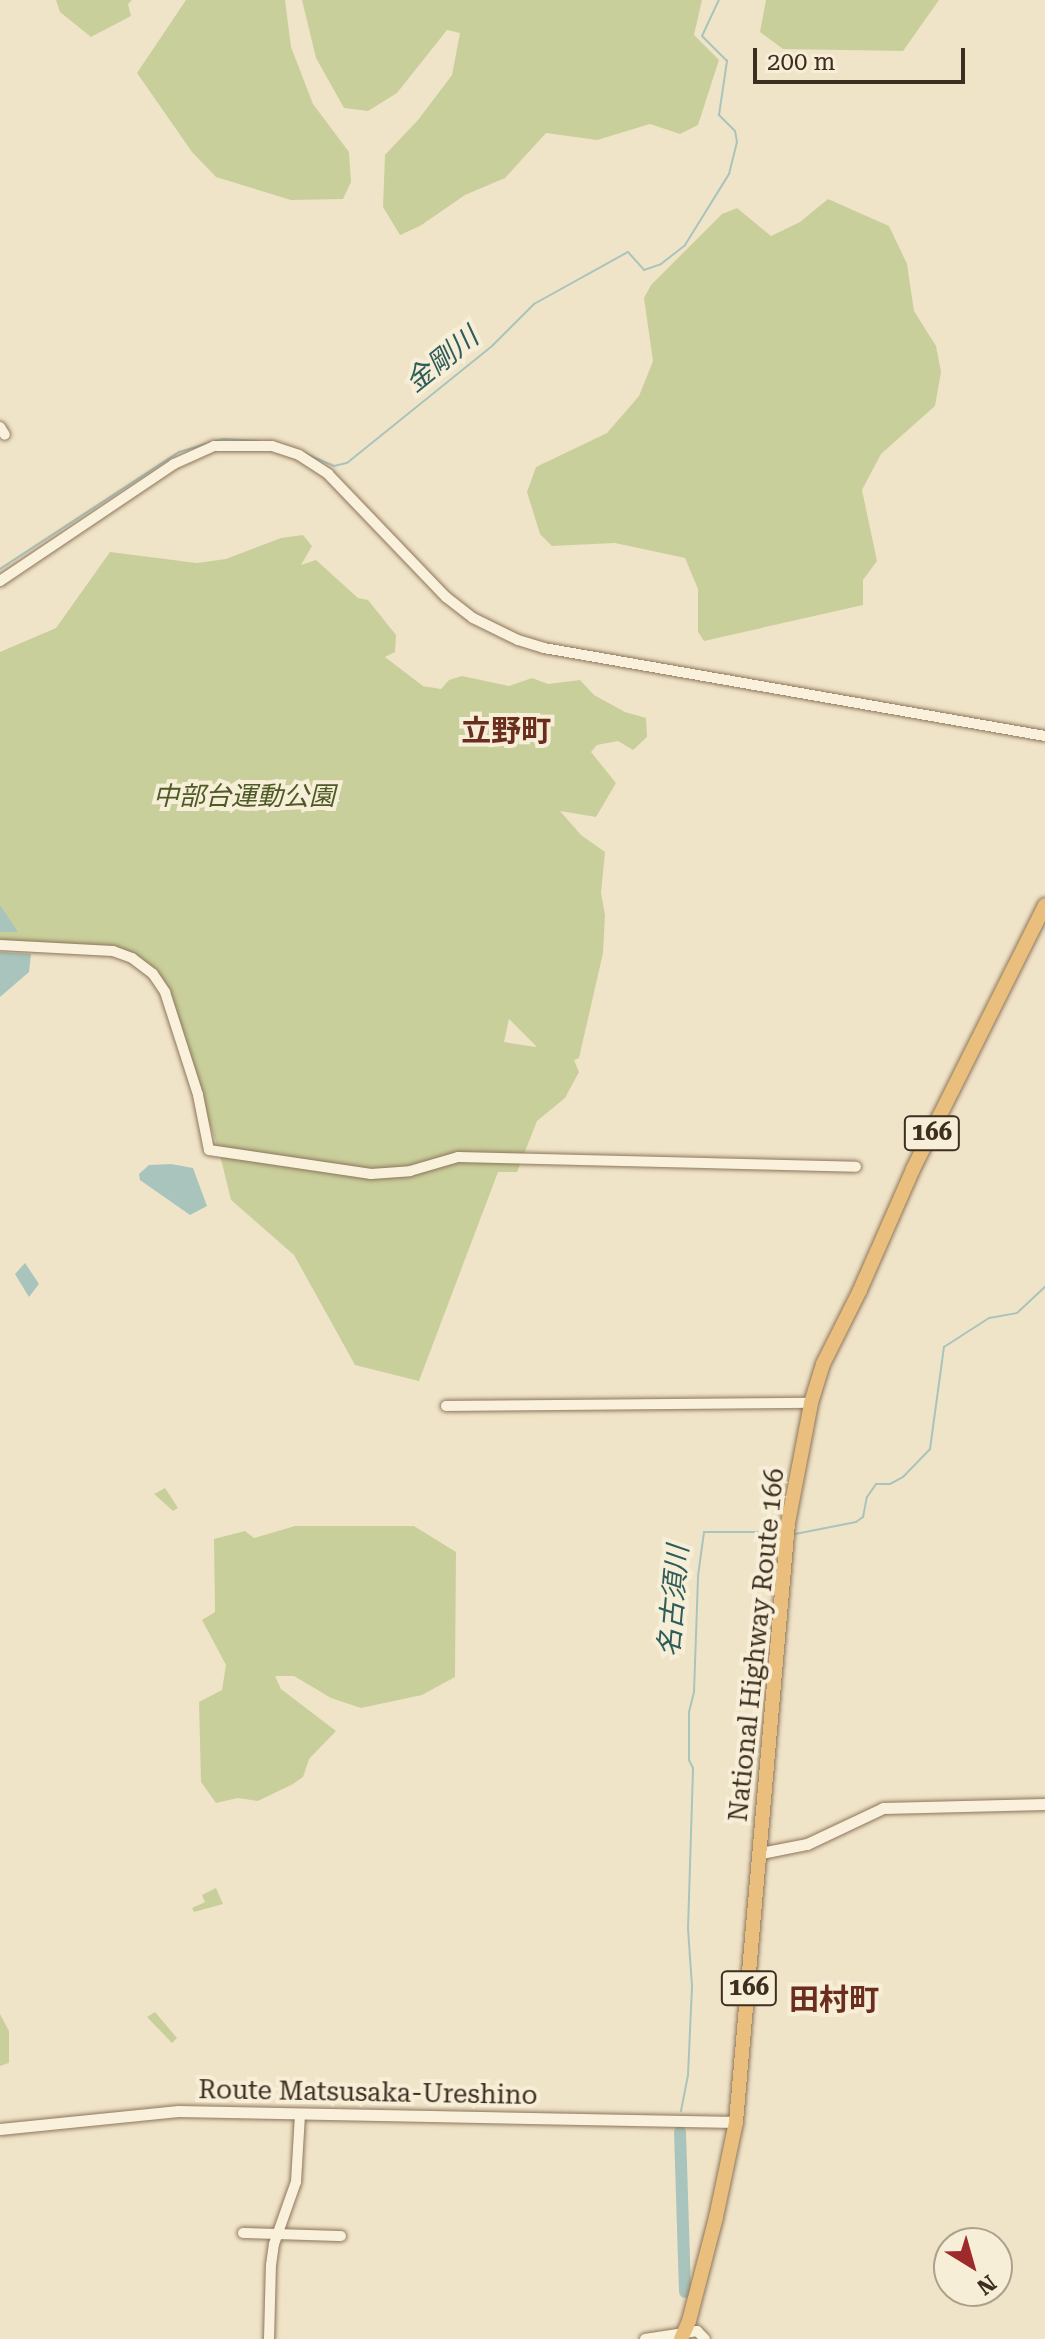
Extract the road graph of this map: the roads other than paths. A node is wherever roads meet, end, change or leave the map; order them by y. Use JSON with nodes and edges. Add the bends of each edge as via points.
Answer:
{"nodes":[{"id":1,"x":0,"y":581,"type":"edge"},
{"id":2,"x":1045,"y":736,"type":"edge"},
{"id":3,"x":1045,"y":905,"type":"edge"},
{"id":4,"x":0,"y":945,"type":"edge"},
{"id":5,"x":856,"y":1167,"type":"dead end"},
{"id":6,"x":811,"y":1403,"type":"junction"},
{"id":7,"x":446,"y":1406,"type":"dead end"},
{"id":8,"x":1045,"y":1804,"type":"edge"},
{"id":9,"x":761,"y":1853,"type":"junction"},
{"id":10,"x":300,"y":2115,"type":"junction"},
{"id":11,"x":736,"y":2122,"type":"junction"},
{"id":12,"x":0,"y":2129,"type":"edge"},
{"id":13,"x":243,"y":2233,"type":"dead end"},
{"id":14,"x":278,"y":2234,"type":"junction"},
{"id":15,"x":341,"y":2236,"type":"dead end"},
{"id":16,"x":681,"y":2337,"type":"edge"},
{"id":17,"x":269,"y":2339,"type":"edge"},
{"id":18,"x":645,"y":2339,"type":"edge"},
{"id":19,"x":705,"y":2339,"type":"edge"}],
"edges":[{"from":1,"to":2,"type":"street","via":[[174,464],[214,446],[272,446],[299,455],[328,474],[446,597],[473,618],[518,640]]},
{"from":3,"to":6,"type":"highway","name":"National Highway Route 166","number":"166","via":[[909,1169]]},
{"from":4,"to":5,"type":"street","via":[[113,951],[153,974],[165,992],[198,1095],[209,1150],[371,1174],[410,1171],[458,1157]]},
{"from":6,"to":7,"type":"street"},
{"from":6,"to":9,"type":"highway","name":"National Highway Route 166","number":"166","via":[[788,1523]]},
{"from":8,"to":9,"type":"main road","via":[[883,1808],[807,1844]]},
{"from":9,"to":11,"type":"highway","name":"National Highway Route 166","number":"166"},
{"from":10,"to":11,"type":"main road","name":"Route Matsusaka-Ureshino"},
{"from":10,"to":12,"type":"main road","name":"Route Matsusaka-Ureshino","via":[[178,2111]]},
{"from":10,"to":14,"type":"street","via":[[298,2174]]},
{"from":11,"to":16,"type":"highway","name":"National Highway Route 166","number":"166","via":[[716,2217]]},
{"from":13,"to":14,"type":"street"},
{"from":14,"to":15,"type":"street"},
{"from":14,"to":17,"type":"street","via":[[271,2265]]},
{"from":16,"to":18,"type":"street"},
{"from":16,"to":19,"type":"street","via":[[697,2331]]}]}
